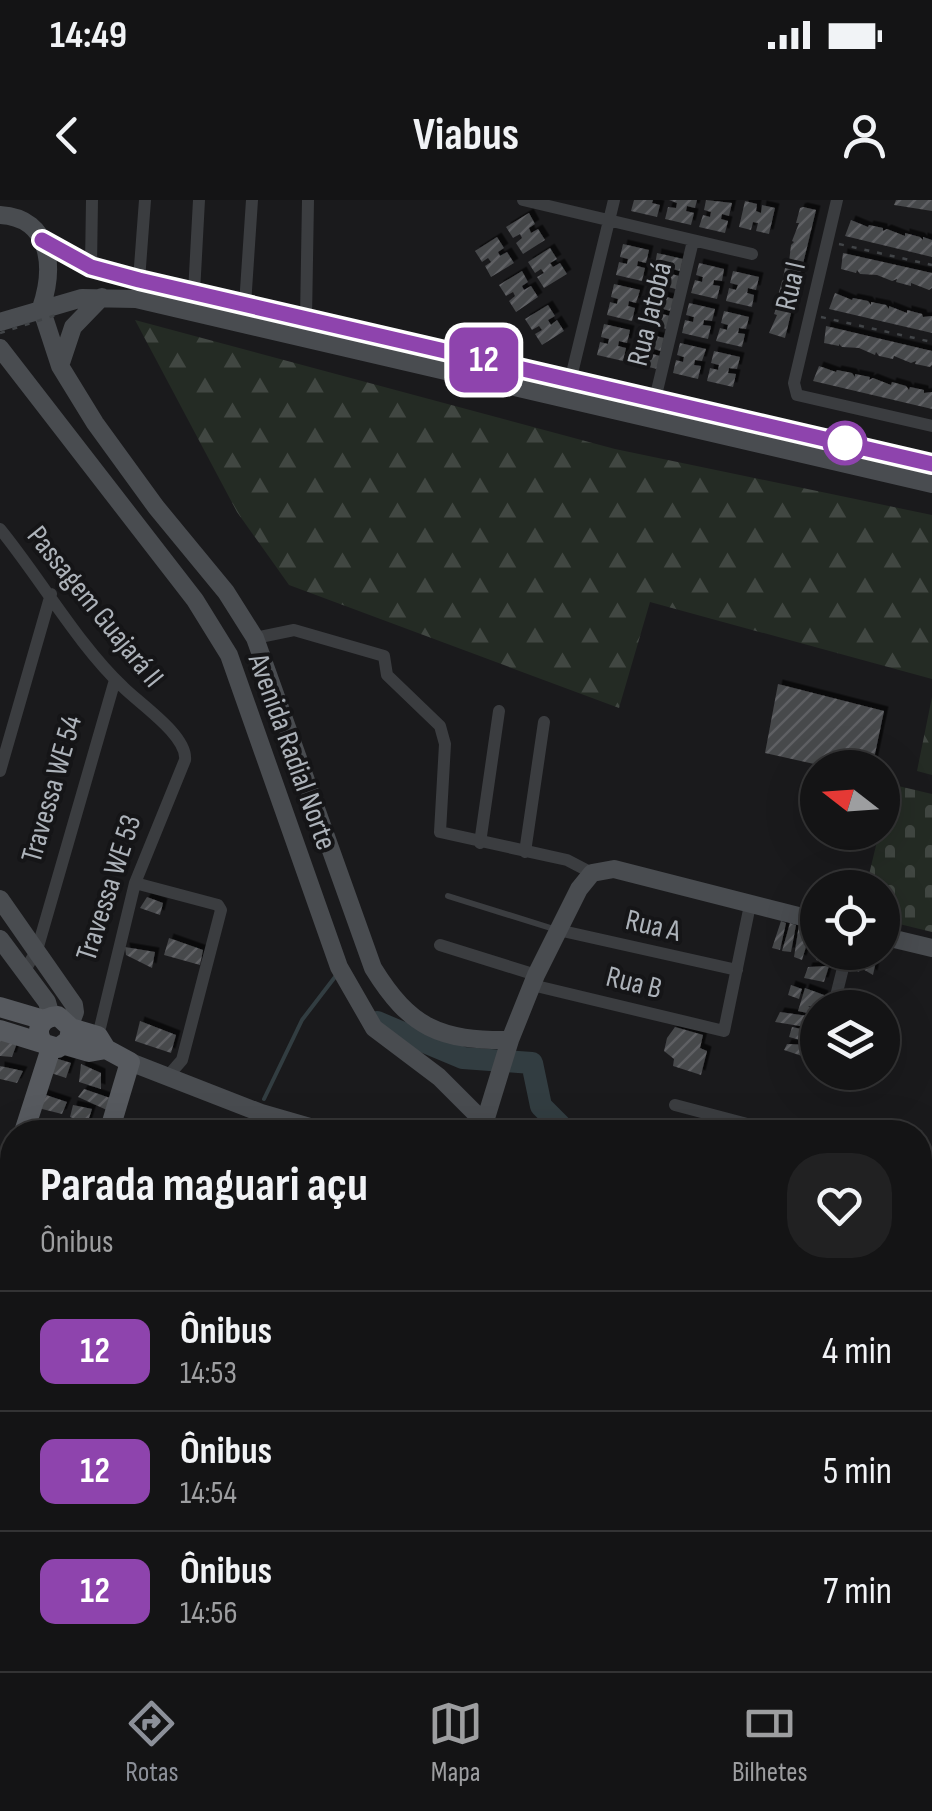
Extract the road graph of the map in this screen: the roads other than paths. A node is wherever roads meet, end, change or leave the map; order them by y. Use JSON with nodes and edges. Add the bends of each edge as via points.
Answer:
{"nodes":[{"id":1,"x":92,"y":200,"type":"edge"},
{"id":2,"x":145,"y":200,"type":"edge"},
{"id":3,"x":200,"y":200,"type":"edge"},
{"id":4,"x":252,"y":200,"type":"edge"},
{"id":5,"x":308,"y":200,"type":"edge"},
{"id":6,"x":523,"y":200,"type":"edge"},
{"id":7,"x":614,"y":200,"type":"edge"},
{"id":8,"x":837,"y":200,"type":"edge"},
{"id":9,"x":4,"y":210,"type":"edge"},
{"id":10,"x":608,"y":221,"type":"junction"},
{"id":11,"x":42,"y":240,"type":"junction"},
{"id":12,"x":693,"y":241,"type":"junction"},
{"id":13,"x":752,"y":254,"type":"dead end"},
{"id":14,"x":91,"y":267,"type":"junction"},
{"id":15,"x":139,"y":280,"type":"junction"},
{"id":16,"x":194,"y":293,"type":"junction"},
{"id":17,"x":102,"y":297,"type":"junction"},
{"id":18,"x":245,"y":305,"type":"junction"},
{"id":19,"x":43,"y":311,"type":"junction"},
{"id":20,"x":306,"y":319,"type":"junction"},
{"id":21,"x":0,"y":322,"type":"edge"},
{"id":22,"x":0,"y":348,"type":"edge"},
{"id":23,"x":60,"y":366,"type":"junction"},
{"id":24,"x":569,"y":389,"type":"junction"},
{"id":25,"x":654,"y":399,"type":"junction"},
{"id":26,"x":932,"y":426,"type":"edge"},
{"id":27,"x":932,"y":464,"type":"edge"},
{"id":28,"x":932,"y":484,"type":"edge"},
{"id":29,"x":0,"y":529,"type":"edge"},
{"id":30,"x":51,"y":594,"type":"junction"},
{"id":31,"x":256,"y":638,"type":"junction"},
{"id":32,"x":115,"y":680,"type":"junction"},
{"id":33,"x":499,"y":711,"type":"dead end"},
{"id":34,"x":544,"y":722,"type":"dead end"},
{"id":35,"x":185,"y":760,"type":"joint"},
{"id":36,"x":0,"y":771,"type":"edge"},
{"id":37,"x":480,"y":843,"type":"junction"},
{"id":38,"x":525,"y":852,"type":"junction"},
{"id":39,"x":592,"y":873,"type":"junction"},
{"id":40,"x":136,"y":882,"type":"junction"},
{"id":41,"x":448,"y":896,"type":"dead end"},
{"id":42,"x":0,"y":899,"type":"edge"},
{"id":43,"x":750,"y":905,"type":"junction"},
{"id":44,"x":800,"y":917,"type":"edge"},
{"id":45,"x":558,"y":930,"type":"junction"},
{"id":46,"x":0,"y":938,"type":"edge"},
{"id":47,"x":900,"y":940,"type":"edge"},
{"id":48,"x":440,"y":946,"type":"dead end"},
{"id":49,"x":932,"y":948,"type":"edge"},
{"id":50,"x":37,"y":950,"type":"junction"},
{"id":51,"x":24,"y":970,"type":"junction"},
{"id":52,"x":737,"y":970,"type":"junction"},
{"id":53,"x":534,"y":980,"type":"junction"},
{"id":54,"x":0,"y":1007,"type":"edge"},
{"id":55,"x":0,"y":1030,"type":"edge"},
{"id":56,"x":56,"y":1033,"type":"junction"},
{"id":57,"x":102,"y":1042,"type":"junction"},
{"id":58,"x":509,"y":1045,"type":"junction"},
{"id":59,"x":130,"y":1062,"type":"junction"},
{"id":60,"x":168,"y":1076,"type":"junction"},
{"id":61,"x":675,"y":1105,"type":"dead end"},
{"id":62,"x":28,"y":1120,"type":"edge"},
{"id":63,"x":113,"y":1120,"type":"edge"},
{"id":64,"x":286,"y":1120,"type":"edge"},
{"id":65,"x":473,"y":1120,"type":"edge"},
{"id":66,"x":484,"y":1120,"type":"edge"},
{"id":67,"x":732,"y":1120,"type":"edge"}],
"edges":[{"from":1,"to":14,"type":"street"},
{"from":2,"to":15,"type":"street"},
{"from":3,"to":16,"type":"street"},
{"from":4,"to":18,"type":"street"},
{"from":5,"to":20,"type":"street"},
{"from":6,"to":10,"type":"street"},
{"from":7,"to":10,"type":"street"},
{"from":8,"to":26,"type":"street","name":"Rua I","via":[[794,384],[797,395]]},
{"from":9,"to":11,"type":"main road"},
{"from":10,"to":12,"type":"street"},
{"from":10,"to":24,"type":"street"},
{"from":11,"to":14,"type":"main road"},
{"from":11,"to":19,"type":"main road","via":[[50,272]]},
{"from":12,"to":13,"type":"street"},
{"from":12,"to":25,"type":"street","name":"Rua Jatobá"},
{"from":14,"to":15,"type":"main road"},
{"from":15,"to":16,"type":"main road"},
{"from":16,"to":18,"type":"main road"},
{"from":17,"to":19,"type":"main road"},
{"from":17,"to":23,"type":"main road","via":[[73,327]]},
{"from":17,"to":24,"type":"main road"},
{"from":18,"to":20,"type":"main road"},
{"from":19,"to":21,"type":"main road"},
{"from":19,"to":23,"type":"main road","name":"Avenida Radial Norte"},
{"from":20,"to":24,"type":"main road"},
{"from":22,"to":65,"type":"main road","name":"Avenida Radial Norte","via":[[195,600],[229,655],[339,968],[364,1016],[438,1077]]},
{"from":23,"to":31,"type":"main road","name":"Avenida Radial Norte"},
{"from":24,"to":25,"type":"main road"},
{"from":24,"to":28,"type":"main road"},
{"from":25,"to":27,"type":"main road"},
{"from":29,"to":30,"type":"street","name":"Passagem Guajará II"},
{"from":30,"to":32,"type":"street","name":"Passagem Guajará II"},
{"from":30,"to":36,"type":"street"},
{"from":31,"to":37,"type":"street","via":[[294,630],[384,656],[387,675],[443,731],[440,832]]},
{"from":31,"to":58,"type":"main road","name":"Avenida Radial Norte","via":[[373,968],[392,999],[434,1030]]},
{"from":32,"to":35,"type":"street","name":"Passagem Guajará II","via":[[177,736]]},
{"from":32,"to":50,"type":"street","name":"Travessa WE 54"},
{"from":33,"to":37,"type":"street"},
{"from":34,"to":38,"type":"street"},
{"from":35,"to":40,"type":"street","name":"Travessa WE 53"},
{"from":37,"to":38,"type":"street"},
{"from":38,"to":39,"type":"street"},
{"from":39,"to":43,"type":"main road","via":[[614,869]]},
{"from":39,"to":45,"type":"main road"},
{"from":40,"to":57,"type":"street","name":"Travessa WE 53"},
{"from":40,"to":60,"type":"street","via":[[218,906],[182,1060]]},
{"from":41,"to":45,"type":"lane"},
{"from":42,"to":50,"type":"main road"},
{"from":43,"to":44,"type":"main road"},
{"from":43,"to":52,"type":"street"},
{"from":45,"to":52,"type":"street","name":"Rua A"},
{"from":45,"to":53,"type":"main road"},
{"from":46,"to":51,"type":"main road"},
{"from":47,"to":49,"type":"main road"},
{"from":48,"to":53,"type":"street","name":"Rua B"},
{"from":50,"to":51,"type":"street","name":"Travessa WE 54"},
{"from":50,"to":56,"type":"main road","via":[[76,1012]]},
{"from":51,"to":56,"type":"main road","via":[[47,1002]]},
{"from":52,"to":53,"type":"street","name":"Rua B","via":[[724,1031]]},
{"from":53,"to":58,"type":"main road"},
{"from":54,"to":56,"type":"main road"},
{"from":55,"to":56,"type":"main road"},
{"from":56,"to":57,"type":"main road","via":[[89,1052]]},
{"from":56,"to":62,"type":"main road"},
{"from":57,"to":59,"type":"main road"},
{"from":58,"to":66,"type":"main road"},
{"from":59,"to":60,"type":"main road"},
{"from":59,"to":63,"type":"main road"},
{"from":60,"to":64,"type":"main road"},
{"from":61,"to":67,"type":"street"}]}
